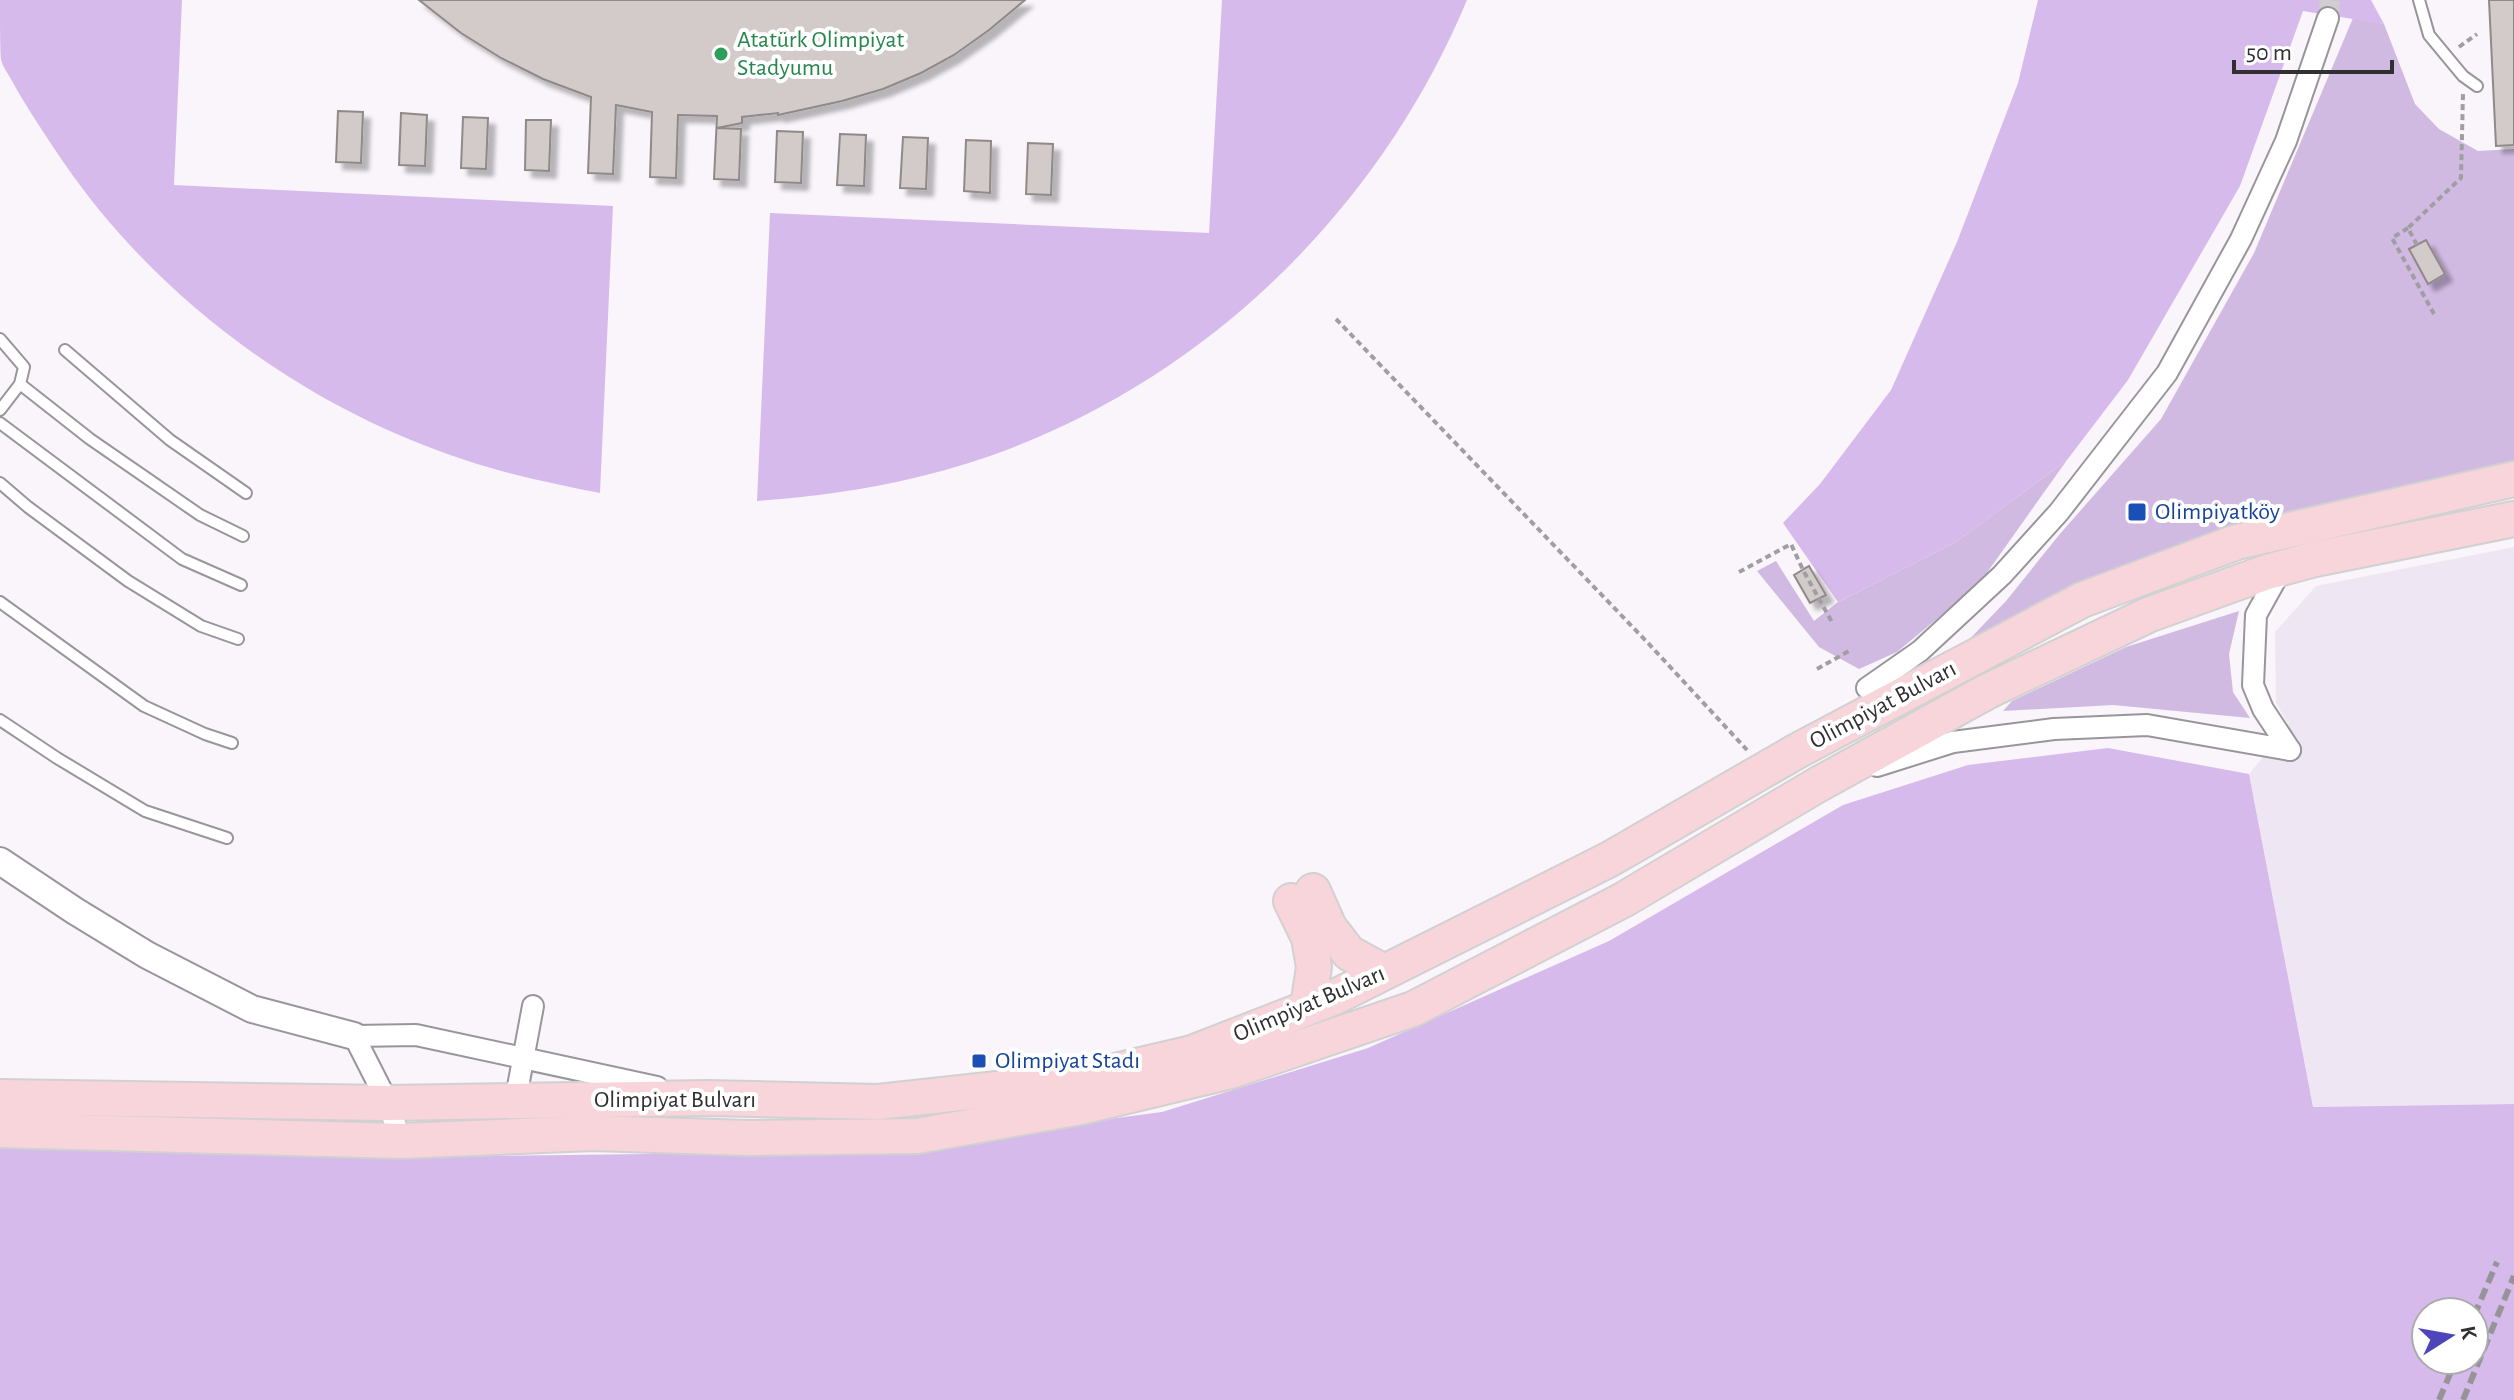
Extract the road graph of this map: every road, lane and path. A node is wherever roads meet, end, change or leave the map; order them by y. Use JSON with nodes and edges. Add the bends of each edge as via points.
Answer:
{"nodes":[{"id":1,"x":2419,"y":0,"type":"edge"},
{"id":2,"x":2328,"y":18,"type":"tunnel mouth"},
{"id":3,"x":2477,"y":34,"type":"dead end"},
{"id":4,"x":2447,"y":56,"type":"junction"},
{"id":5,"x":2463,"y":76,"type":"junction"},
{"id":6,"x":2477,"y":86,"type":"dead end"},
{"id":7,"x":2408,"y":228,"type":"junction"},
{"id":8,"x":2417,"y":245,"type":"dead end"},
{"id":9,"x":2434,"y":314,"type":"dead end"},
{"id":10,"x":1336,"y":319,"type":"dead end"},
{"id":11,"x":0,"y":339,"type":"edge"},
{"id":12,"x":65,"y":350,"type":"dead end"},
{"id":13,"x":20,"y":384,"type":"junction"},
{"id":14,"x":0,"y":410,"type":"edge"},
{"id":15,"x":0,"y":423,"type":"edge"},
{"id":16,"x":2514,"y":479,"type":"edge"},
{"id":17,"x":0,"y":483,"type":"edge"},
{"id":18,"x":246,"y":493,"type":"dead end"},
{"id":19,"x":2514,"y":519,"type":"edge"},
{"id":20,"x":243,"y":536,"type":"dead end"},
{"id":21,"x":2282,"y":568,"type":"junction"},
{"id":22,"x":1739,"y":572,"type":"dead end"},
{"id":23,"x":241,"y":585,"type":"dead end"},
{"id":24,"x":0,"y":602,"type":"edge"},
{"id":25,"x":1833,"y":624,"type":"dead end"},
{"id":26,"x":238,"y":639,"type":"dead end"},
{"id":27,"x":1849,"y":651,"type":"dead end"},
{"id":28,"x":1817,"y":669,"type":"dead end"},
{"id":29,"x":1867,"y":688,"type":"dead end"},
{"id":30,"x":0,"y":720,"type":"edge"},
{"id":31,"x":232,"y":743,"type":"dead end"},
{"id":32,"x":1765,"y":769,"type":"junction"},
{"id":33,"x":1819,"y":784,"type":"junction"},
{"id":34,"x":227,"y":838,"type":"dead end"},
{"id":35,"x":0,"y":861,"type":"edge"},
{"id":36,"x":1384,"y":972,"type":"junction"},
{"id":37,"x":533,"y":1006,"type":"dead end"},
{"id":38,"x":1308,"y":1007,"type":"junction"},
{"id":39,"x":354,"y":1036,"type":"junction"},
{"id":40,"x":523,"y":1058,"type":"junction"},
{"id":41,"x":0,"y":1097,"type":"edge"},
{"id":42,"x":708,"y":1098,"type":"junction"},
{"id":43,"x":515,"y":1101,"type":"junction"},
{"id":44,"x":388,"y":1103,"type":"junction"},
{"id":45,"x":0,"y":1130,"type":"edge"},
{"id":46,"x":510,"y":1137,"type":"junction"},
{"id":47,"x":401,"y":1141,"type":"junction"}],
"edges":[{"from":1,"to":4,"type":"lane","via":[[2429,35]]},
{"from":2,"to":29,"type":"street","via":[[2280,155],[2241,239],[2167,373],[2059,512],[2002,575],[1920,651]]},
{"from":3,"to":4,"type":"path"},
{"from":4,"to":5,"type":"lane"},
{"from":5,"to":6,"type":"lane"},
{"from":5,"to":7,"type":"path","via":[[2461,178]]},
{"from":7,"to":8,"type":"path"},
{"from":7,"to":9,"type":"path","via":[[2392,238]]},
{"from":10,"to":32,"type":"path"},
{"from":11,"to":13,"type":"lane","via":[[24,367]]},
{"from":12,"to":18,"type":"lane","via":[[170,440]]},
{"from":13,"to":14,"type":"lane"},
{"from":13,"to":20,"type":"lane","via":[[200,515]]},
{"from":15,"to":23,"type":"lane","via":[[182,559]]},
{"from":16,"to":32,"type":"main road","name":"Olimpiyat Bulvarı","via":[[2237,542],[2082,600]]},
{"from":17,"to":26,"type":"lane","via":[[128,581],[201,626]]},
{"from":19,"to":21,"type":"main road","name":"Olimpiyat Bulvarı"},
{"from":21,"to":33,"type":"main road","name":"Olimpiyat Bulvarı","via":[[2148,615],[1988,691]]},
{"from":21,"to":33,"type":"street","via":[[2256,615],[2253,685],[2290,750],[2147,725],[2054,729],[1953,742]]},
{"from":22,"to":25,"type":"path","via":[[1791,544]]},
{"from":24,"to":31,"type":"lane","via":[[144,706]]},
{"from":27,"to":28,"type":"path"},
{"from":30,"to":34,"type":"lane","via":[[145,811]]},
{"from":32,"to":36,"type":"main road","name":"Olimpiyat Bulvarı","via":[[1610,859]]},
{"from":33,"to":46,"type":"main road","name":"Olimpiyat Bulvarı","via":[[1623,900],[1413,1009],[1231,1071],[1081,1107],[917,1136]]},
{"from":35,"to":39,"type":"street","via":[[147,955],[252,1009]]},
{"from":36,"to":38,"type":"main road","name":"Olimpiyat Bulvarı"},
{"from":36,"to":38,"type":"main road","via":[[1349,953],[1302,896],[1314,967]]},
{"from":37,"to":40,"type":"street"},
{"from":38,"to":42,"type":"main road","name":"Olimpiyat Bulvarı","via":[[1192,1053],[1077,1080],[878,1102]]},
{"from":39,"to":40,"type":"street","via":[[416,1035]]},
{"from":39,"to":44,"type":"street"},
{"from":40,"to":42,"type":"street"},
{"from":40,"to":43,"type":"street"},
{"from":41,"to":44,"type":"main road","name":"Olimpiyat Bulvarı"},
{"from":42,"to":43,"type":"main road","name":"Olimpiyat Bulvarı"},
{"from":43,"to":44,"type":"main road","name":"Olimpiyat Bulvarı"},
{"from":43,"to":46,"type":"street"},
{"from":44,"to":47,"type":"street"},
{"from":45,"to":47,"type":"main road","name":"Olimpiyat Bulvarı"},
{"from":46,"to":47,"type":"main road","name":"Olimpiyat Bulvarı"}]}
